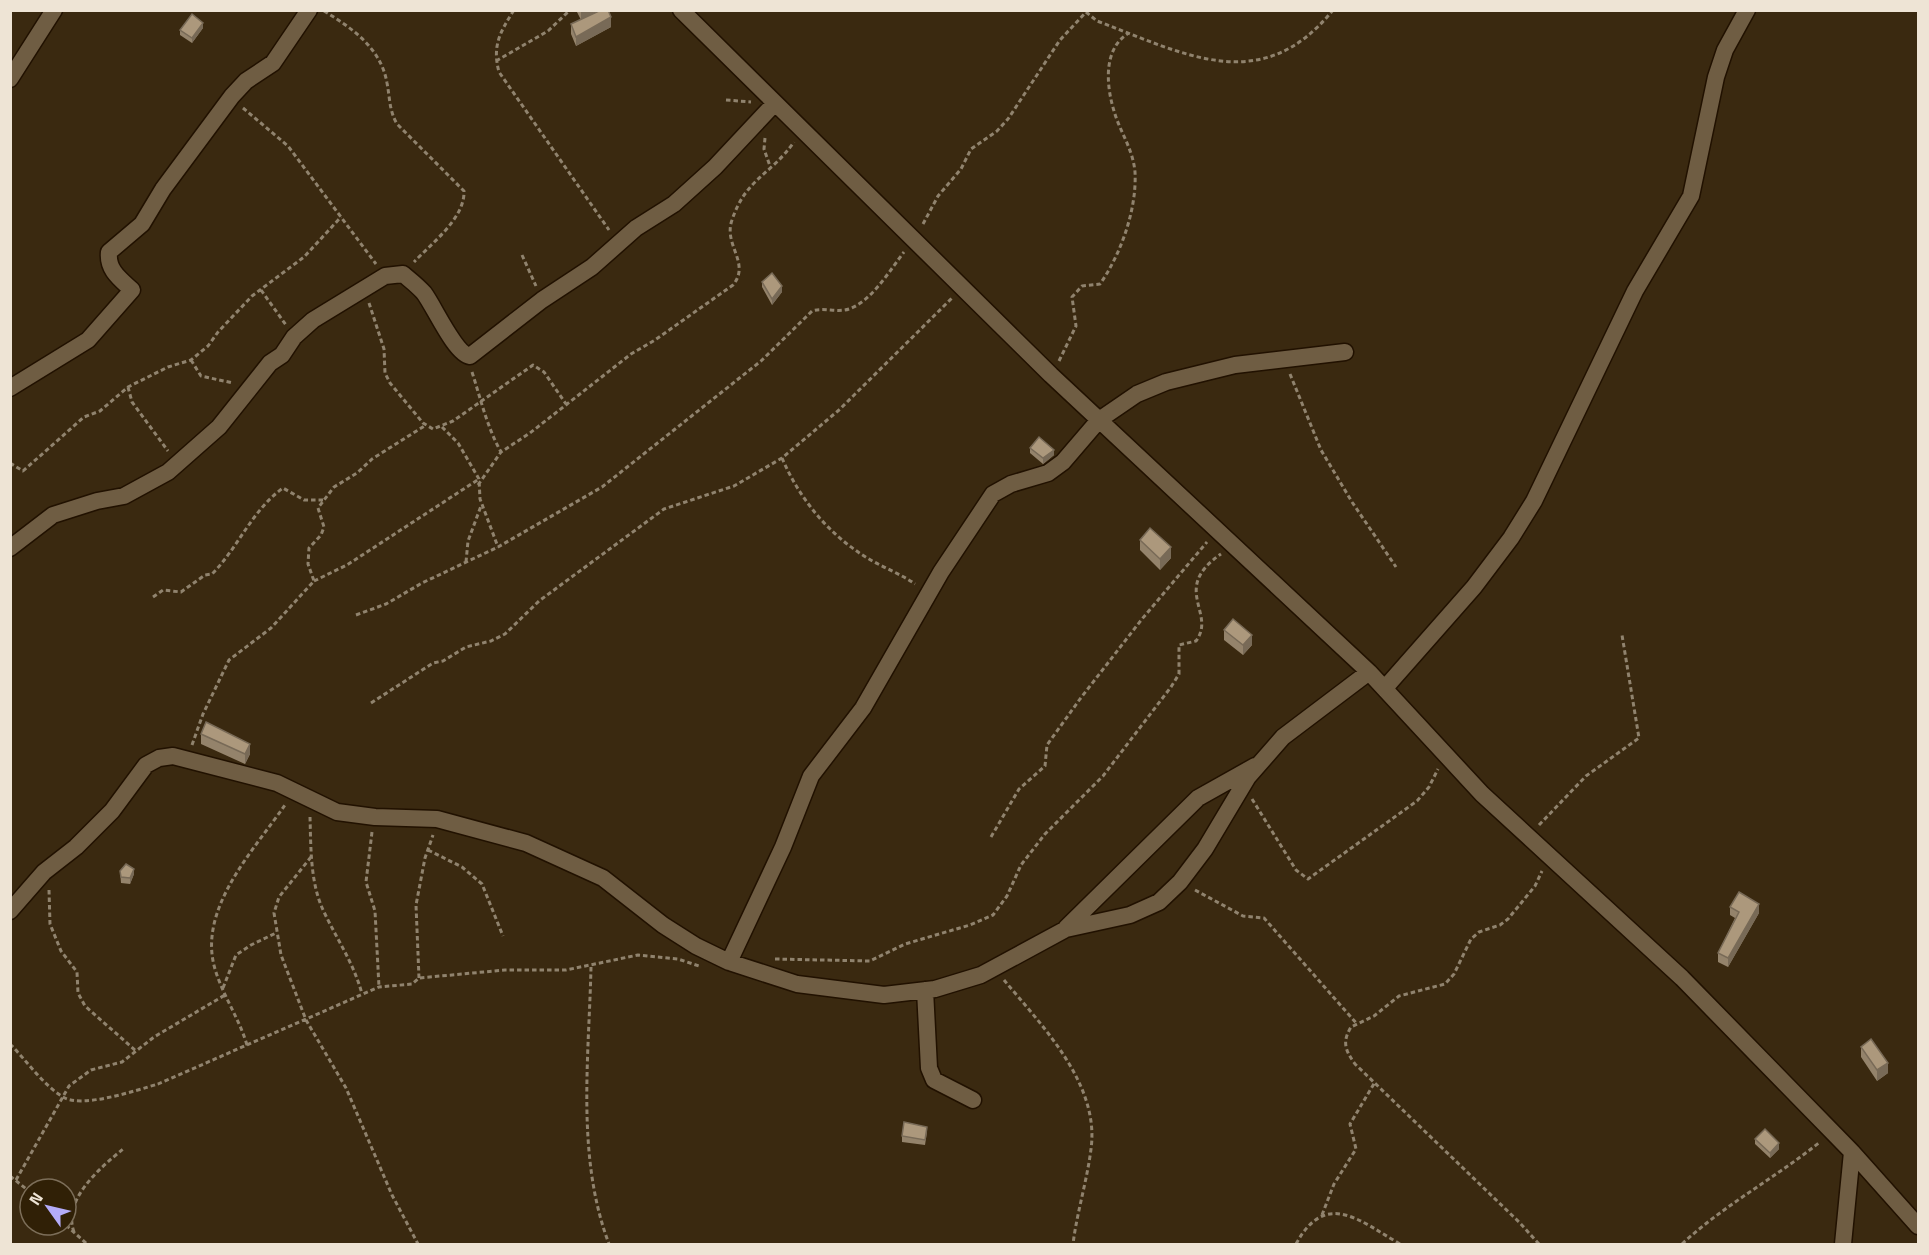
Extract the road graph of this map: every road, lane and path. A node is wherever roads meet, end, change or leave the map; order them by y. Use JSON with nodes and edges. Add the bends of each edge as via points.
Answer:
{"nodes":[{"id":1,"x":54,"y":10,"type":"edge"},
{"id":2,"x":309,"y":10,"type":"edge"},
{"id":3,"x":323,"y":10,"type":"edge"},
{"id":4,"x":514,"y":10,"type":"edge"},
{"id":5,"x":570,"y":10,"type":"edge"},
{"id":6,"x":681,"y":10,"type":"edge"},
{"id":7,"x":1333,"y":10,"type":"edge"},
{"id":8,"x":1747,"y":10,"type":"edge"},
{"id":9,"x":1086,"y":11,"type":"edge"},
{"id":10,"x":1129,"y":33,"type":"junction"},
{"id":11,"x":496,"y":61,"type":"junction"},
{"id":12,"x":10,"y":79,"type":"edge"},
{"id":13,"x":232,"y":96,"type":"junction"},
{"id":14,"x":775,"y":103,"type":"junction"},
{"id":15,"x":802,"y":129,"type":"junction"},
{"id":16,"x":341,"y":217,"type":"junction"},
{"id":17,"x":913,"y":241,"type":"junction"},
{"id":18,"x":617,"y":245,"type":"junction"},
{"id":19,"x":522,"y":255,"type":"dead end"},
{"id":20,"x":403,"y":274,"type":"junction"},
{"id":21,"x":385,"y":276,"type":"junction"},
{"id":22,"x":370,"y":287,"type":"junction"},
{"id":23,"x":261,"y":290,"type":"junction"},
{"id":24,"x":964,"y":290,"type":"junction"},
{"id":25,"x":542,"y":300,"type":"junction"},
{"id":26,"x":294,"y":337,"type":"junction"},
{"id":27,"x":1345,"y":352,"type":"dead end"},
{"id":28,"x":468,"y":357,"type":"junction"},
{"id":29,"x":1284,"y":358,"type":"junction"},
{"id":30,"x":191,"y":360,"type":"junction"},
{"id":31,"x":1051,"y":375,"type":"junction"},
{"id":32,"x":252,"y":385,"type":"junction"},
{"id":33,"x":128,"y":387,"type":"junction"},
{"id":34,"x":10,"y":388,"type":"edge"},
{"id":35,"x":482,"y":399,"type":"junction"},
{"id":36,"x":566,"y":404,"type":"junction"},
{"id":37,"x":1099,"y":420,"type":"junction"},
{"id":38,"x":426,"y":425,"type":"junction"},
{"id":39,"x":442,"y":427,"type":"junction"},
{"id":40,"x":501,"y":452,"type":"junction"},
{"id":41,"x":782,"y":458,"type":"junction"},
{"id":42,"x":182,"y":459,"type":"junction"},
{"id":43,"x":10,"y":463,"type":"edge"},
{"id":44,"x":479,"y":479,"type":"junction"},
{"id":45,"x":478,"y":485,"type":"junction"},
{"id":46,"x":324,"y":500,"type":"junction"},
{"id":47,"x":482,"y":506,"type":"junction"},
{"id":48,"x":1217,"y":532,"type":"junction"},
{"id":49,"x":498,"y":547,"type":"junction"},
{"id":50,"x":10,"y":548,"type":"edge"},
{"id":51,"x":1236,"y":551,"type":"junction"},
{"id":52,"x":466,"y":562,"type":"junction"},
{"id":53,"x":1396,"y":567,"type":"dead end"},
{"id":54,"x":314,"y":581,"type":"junction"},
{"id":55,"x":928,"y":594,"type":"junction"},
{"id":56,"x":153,"y":597,"type":"dead end"},
{"id":57,"x":356,"y":615,"type":"dead end"},
{"id":58,"x":1622,"y":635,"type":"dead end"},
{"id":59,"x":1369,"y":672,"type":"junction"},
{"id":60,"x":1385,"y":688,"type":"junction"},
{"id":61,"x":370,"y":703,"type":"dead end"},
{"id":62,"x":1443,"y":754,"type":"junction"},
{"id":63,"x":188,"y":758,"type":"junction"},
{"id":64,"x":1261,"y":763,"type":"junction"},
{"id":65,"x":1244,"y":784,"type":"junction"},
{"id":66,"x":303,"y":794,"type":"junction"},
{"id":67,"x":375,"y":817,"type":"junction"},
{"id":68,"x":437,"y":819,"type":"junction"},
{"id":69,"x":991,"y":837,"type":"dead end"},
{"id":70,"x":1533,"y":842,"type":"junction"},
{"id":71,"x":428,"y":850,"type":"junction"},
{"id":72,"x":311,"y":857,"type":"junction"},
{"id":73,"x":60,"y":858,"type":"junction"},
{"id":74,"x":1180,"y":882,"type":"junction"},
{"id":75,"x":12,"y":905,"type":"edge"},
{"id":76,"x":1066,"y":929,"type":"junction"},
{"id":77,"x":276,"y":933,"type":"junction"},
{"id":78,"x":502,"y":936,"type":"dead end"},
{"id":79,"x":773,"y":959,"type":"dead end"},
{"id":80,"x":729,"y":962,"type":"junction"},
{"id":81,"x":591,"y":966,"type":"junction"},
{"id":82,"x":702,"y":966,"type":"dead end"},
{"id":83,"x":994,"y":967,"type":"junction"},
{"id":84,"x":419,"y":978,"type":"junction"},
{"id":85,"x":379,"y":987,"type":"junction"},
{"id":86,"x":223,"y":990,"type":"junction"},
{"id":87,"x":925,"y":990,"type":"junction"},
{"id":88,"x":225,"y":994,"type":"junction"},
{"id":89,"x":362,"y":994,"type":"junction"},
{"id":90,"x":306,"y":1020,"type":"junction"},
{"id":91,"x":1357,"y":1024,"type":"junction"},
{"id":92,"x":10,"y":1044,"type":"edge"},
{"id":93,"x":247,"y":1045,"type":"junction"},
{"id":94,"x":136,"y":1052,"type":"junction"},
{"id":95,"x":1375,"y":1082,"type":"junction"},
{"id":96,"x":62,"y":1097,"type":"junction"},
{"id":97,"x":973,"y":1100,"type":"dead end"},
{"id":98,"x":1832,"y":1132,"type":"junction"},
{"id":99,"x":123,"y":1149,"type":"dead end"},
{"id":100,"x":1852,"y":1152,"type":"junction"},
{"id":101,"x":10,"y":1176,"type":"edge"},
{"id":102,"x":16,"y":1180,"type":"joint"},
{"id":103,"x":78,"y":1198,"type":"edge"},
{"id":104,"x":1322,"y":1215,"type":"junction"},
{"id":105,"x":1918,"y":1226,"type":"edge"},
{"id":106,"x":418,"y":1245,"type":"edge"},
{"id":107,"x":609,"y":1245,"type":"edge"},
{"id":108,"x":1073,"y":1245,"type":"edge"},
{"id":109,"x":1296,"y":1245,"type":"edge"},
{"id":110,"x":1400,"y":1245,"type":"edge"},
{"id":111,"x":1539,"y":1245,"type":"edge"},
{"id":112,"x":1682,"y":1245,"type":"edge"},
{"id":113,"x":1844,"y":1245,"type":"edge"}],
"edges":[{"from":1,"to":12,"type":"street"},
{"from":2,"to":13,"type":"street","via":[[273,63]]},
{"from":3,"to":20,"type":"path","via":[[362,36],[384,70],[391,114],[397,124],[464,191],[457,214]]},
{"from":4,"to":11,"type":"path","via":[[498,36]]},
{"from":5,"to":11,"type":"path","via":[[548,31]]},
{"from":6,"to":14,"type":"street"},
{"from":7,"to":10,"type":"path","via":[[1322,25],[1299,42],[1269,58],[1247,62],[1229,63],[1178,54]]},
{"from":8,"to":60,"type":"street","via":[[1725,50],[1716,77],[1691,196],[1635,291],[1534,501],[1474,587]]},
{"from":9,"to":10,"type":"path","via":[[1097,21]]},
{"from":9,"to":17,"type":"path","via":[[1060,40],[1008,119],[971,149]]},
{"from":10,"to":31,"type":"path","via":[[1118,39],[1109,63],[1114,112],[1133,157],[1135,187],[1130,212],[1111,268],[1100,284],[1082,286],[1072,297],[1076,326]]},
{"from":11,"to":18,"type":"path","via":[[505,84],[601,216]]},
{"from":13,"to":16,"type":"path","via":[[288,146]]},
{"from":13,"to":34,"type":"street","via":[[142,224],[109,252],[115,275],[132,290],[88,340]]},
{"from":14,"to":15,"type":"street"},
{"from":14,"to":18,"type":"street","via":[[699,182]]},
{"from":15,"to":17,"type":"street"},
{"from":15,"to":36,"type":"path","via":[[781,159],[749,186],[736,203],[730,245],[741,266],[740,277]]},
{"from":16,"to":21,"type":"path"},
{"from":16,"to":23,"type":"path","via":[[304,257]]},
{"from":17,"to":24,"type":"street"},
{"from":17,"to":49,"type":"path","via":[[873,291],[855,306],[847,310],[812,311],[761,362],[602,487]]},
{"from":18,"to":25,"type":"street"},
{"from":19,"to":25,"type":"path"},
{"from":20,"to":21,"type":"street"},
{"from":20,"to":28,"type":"street","via":[[423,291],[449,335]]},
{"from":21,"to":22,"type":"street"},
{"from":22,"to":26,"type":"street","via":[[329,309]]},
{"from":22,"to":38,"type":"path","via":[[369,302],[384,349],[385,373]]},
{"from":23,"to":26,"type":"path"},
{"from":23,"to":30,"type":"path"},
{"from":24,"to":31,"type":"street"},
{"from":24,"to":41,"type":"path","via":[[920,327],[822,426]]},
{"from":25,"to":28,"type":"street"},
{"from":26,"to":32,"type":"street"},
{"from":27,"to":29,"type":"street"},
{"from":28,"to":35,"type":"path"},
{"from":29,"to":37,"type":"street","via":[[1166,382],[1137,394]]},
{"from":29,"to":53,"type":"path","via":[[1321,450]]},
{"from":30,"to":32,"type":"path","via":[[207,380]]},
{"from":30,"to":33,"type":"path"},
{"from":31,"to":37,"type":"street"},
{"from":32,"to":42,"type":"street","via":[[219,427]]},
{"from":33,"to":42,"type":"path","via":[[132,402],[149,428],[166,450]]},
{"from":33,"to":43,"type":"path","via":[[100,411],[84,417],[23,471]]},
{"from":35,"to":36,"type":"path","via":[[532,365],[544,372]]},
{"from":35,"to":39,"type":"path"},
{"from":35,"to":40,"type":"path","via":[[484,416]]},
{"from":36,"to":40,"type":"path"},
{"from":37,"to":48,"type":"street"},
{"from":37,"to":55,"type":"street","via":[[1063,462],[1048,473],[993,494]]},
{"from":38,"to":39,"type":"path","via":[[433,429]]},
{"from":38,"to":46,"type":"path","via":[[372,459],[334,487]]},
{"from":39,"to":44,"type":"path","via":[[458,443]]},
{"from":40,"to":45,"type":"path"},
{"from":41,"to":55,"type":"path","via":[[806,503],[840,537]]},
{"from":41,"to":61,"type":"path","via":[[734,486],[664,509],[539,601],[505,634],[433,663]]},
{"from":42,"to":50,"type":"street","via":[[154,481],[124,496],[53,515]]},
{"from":44,"to":45,"type":"path"},
{"from":44,"to":54,"type":"path","via":[[347,565]]},
{"from":45,"to":47,"type":"path"},
{"from":46,"to":54,"type":"path","via":[[318,508],[324,527],[309,548],[308,564]]},
{"from":46,"to":56,"type":"path","via":[[304,500],[283,488],[255,516],[212,574],[181,592],[163,590]]},
{"from":47,"to":49,"type":"path"},
{"from":47,"to":52,"type":"path","via":[[468,541]]},
{"from":48,"to":51,"type":"street"},
{"from":48,"to":69,"type":"path","via":[[1086,691],[1047,745],[1043,768],[1019,789]]},
{"from":49,"to":52,"type":"path"},
{"from":51,"to":59,"type":"street"},
{"from":51,"to":79,"type":"path","via":[[1215,558],[1199,577],[1194,589],[1201,634],[1196,641],[1179,645],[1179,674],[1171,687],[1102,776],[1045,834],[1021,865],[993,915],[905,944],[870,961]]},
{"from":52,"to":57,"type":"path"},
{"from":54,"to":63,"type":"path","via":[[271,628],[229,660],[202,714]]},
{"from":55,"to":80,"type":"street","via":[[863,708],[811,776],[783,847]]},
{"from":58,"to":70,"type":"path","via":[[1639,738],[1586,776]]},
{"from":59,"to":60,"type":"street"},
{"from":59,"to":64,"type":"street","via":[[1283,737]]},
{"from":60,"to":62,"type":"street"},
{"from":62,"to":65,"type":"path","via":[[1429,787],[1417,801],[1308,879],[1296,870]]},
{"from":62,"to":70,"type":"street"},
{"from":63,"to":66,"type":"street"},
{"from":63,"to":73,"type":"street","via":[[159,758],[146,765],[112,811]]},
{"from":64,"to":65,"type":"street"},
{"from":64,"to":76,"type":"street","via":[[1198,798]]},
{"from":65,"to":74,"type":"street"},
{"from":66,"to":67,"type":"street","via":[[337,812]]},
{"from":66,"to":72,"type":"path"},
{"from":66,"to":86,"type":"path","via":[[244,861],[229,886],[212,932],[212,954]]},
{"from":67,"to":68,"type":"street"},
{"from":67,"to":85,"type":"path","via":[[366,882],[375,911]]},
{"from":68,"to":71,"type":"path"},
{"from":68,"to":80,"type":"street","via":[[526,843],[575,863],[603,878],[663,925]]},
{"from":70,"to":91,"type":"path","via":[[1542,875],[1508,919],[1471,939],[1450,980],[1400,996]]},
{"from":70,"to":98,"type":"street","via":[[1682,978]]},
{"from":71,"to":78,"type":"path","via":[[462,867],[482,884]]},
{"from":71,"to":84,"type":"path","via":[[416,905]]},
{"from":72,"to":77,"type":"path","via":[[279,897],[274,913]]},
{"from":72,"to":89,"type":"path","via":[[324,913],[346,949]]},
{"from":73,"to":75,"type":"street"},
{"from":73,"to":94,"type":"path","via":[[49,889],[49,915],[55,938],[77,972],[78,993],[85,1006]]},
{"from":74,"to":76,"type":"street","via":[[1159,902],[1130,915]]},
{"from":74,"to":91,"type":"path","via":[[1243,916],[1264,918]]},
{"from":76,"to":83,"type":"street"},
{"from":77,"to":86,"type":"path","via":[[236,956]]},
{"from":77,"to":90,"type":"path"},
{"from":80,"to":87,"type":"street","via":[[797,984],[842,992],[884,995]]},
{"from":81,"to":82,"type":"path","via":[[638,955]]},
{"from":81,"to":84,"type":"path"},
{"from":81,"to":107,"type":"path","via":[[589,1139],[596,1197]]},
{"from":83,"to":87,"type":"street","via":[[981,975]]},
{"from":83,"to":108,"type":"path","via":[[1071,1068],[1089,1109],[1091,1147]]},
{"from":84,"to":85,"type":"path","via":[[412,984]]},
{"from":85,"to":89,"type":"path"},
{"from":86,"to":88,"type":"path"},
{"from":87,"to":97,"type":"street","via":[[929,1068],[934,1080]]},
{"from":88,"to":93,"type":"path"},
{"from":88,"to":94,"type":"path"},
{"from":89,"to":90,"type":"path"},
{"from":90,"to":93,"type":"path"},
{"from":90,"to":106,"type":"path","via":[[346,1089]]},
{"from":91,"to":95,"type":"path","via":[[1346,1035],[1347,1053]]},
{"from":92,"to":96,"type":"path"},
{"from":93,"to":96,"type":"path","via":[[158,1084],[98,1098],[74,1101]]},
{"from":94,"to":96,"type":"path","via":[[122,1062],[78,1077]]},
{"from":95,"to":104,"type":"path","via":[[1352,1119],[1350,1130],[1356,1149],[1334,1184]]},
{"from":95,"to":111,"type":"path"},
{"from":96,"to":102,"type":"path"},
{"from":98,"to":100,"type":"street"},
{"from":98,"to":112,"type":"path"},
{"from":99,"to":103,"type":"path"},
{"from":100,"to":105,"type":"street"},
{"from":100,"to":113,"type":"street"},
{"from":101,"to":102,"type":"path"},
{"from":104,"to":109,"type":"path","via":[[1302,1233]]},
{"from":104,"to":110,"type":"path","via":[[1336,1211],[1351,1215]]}]}
